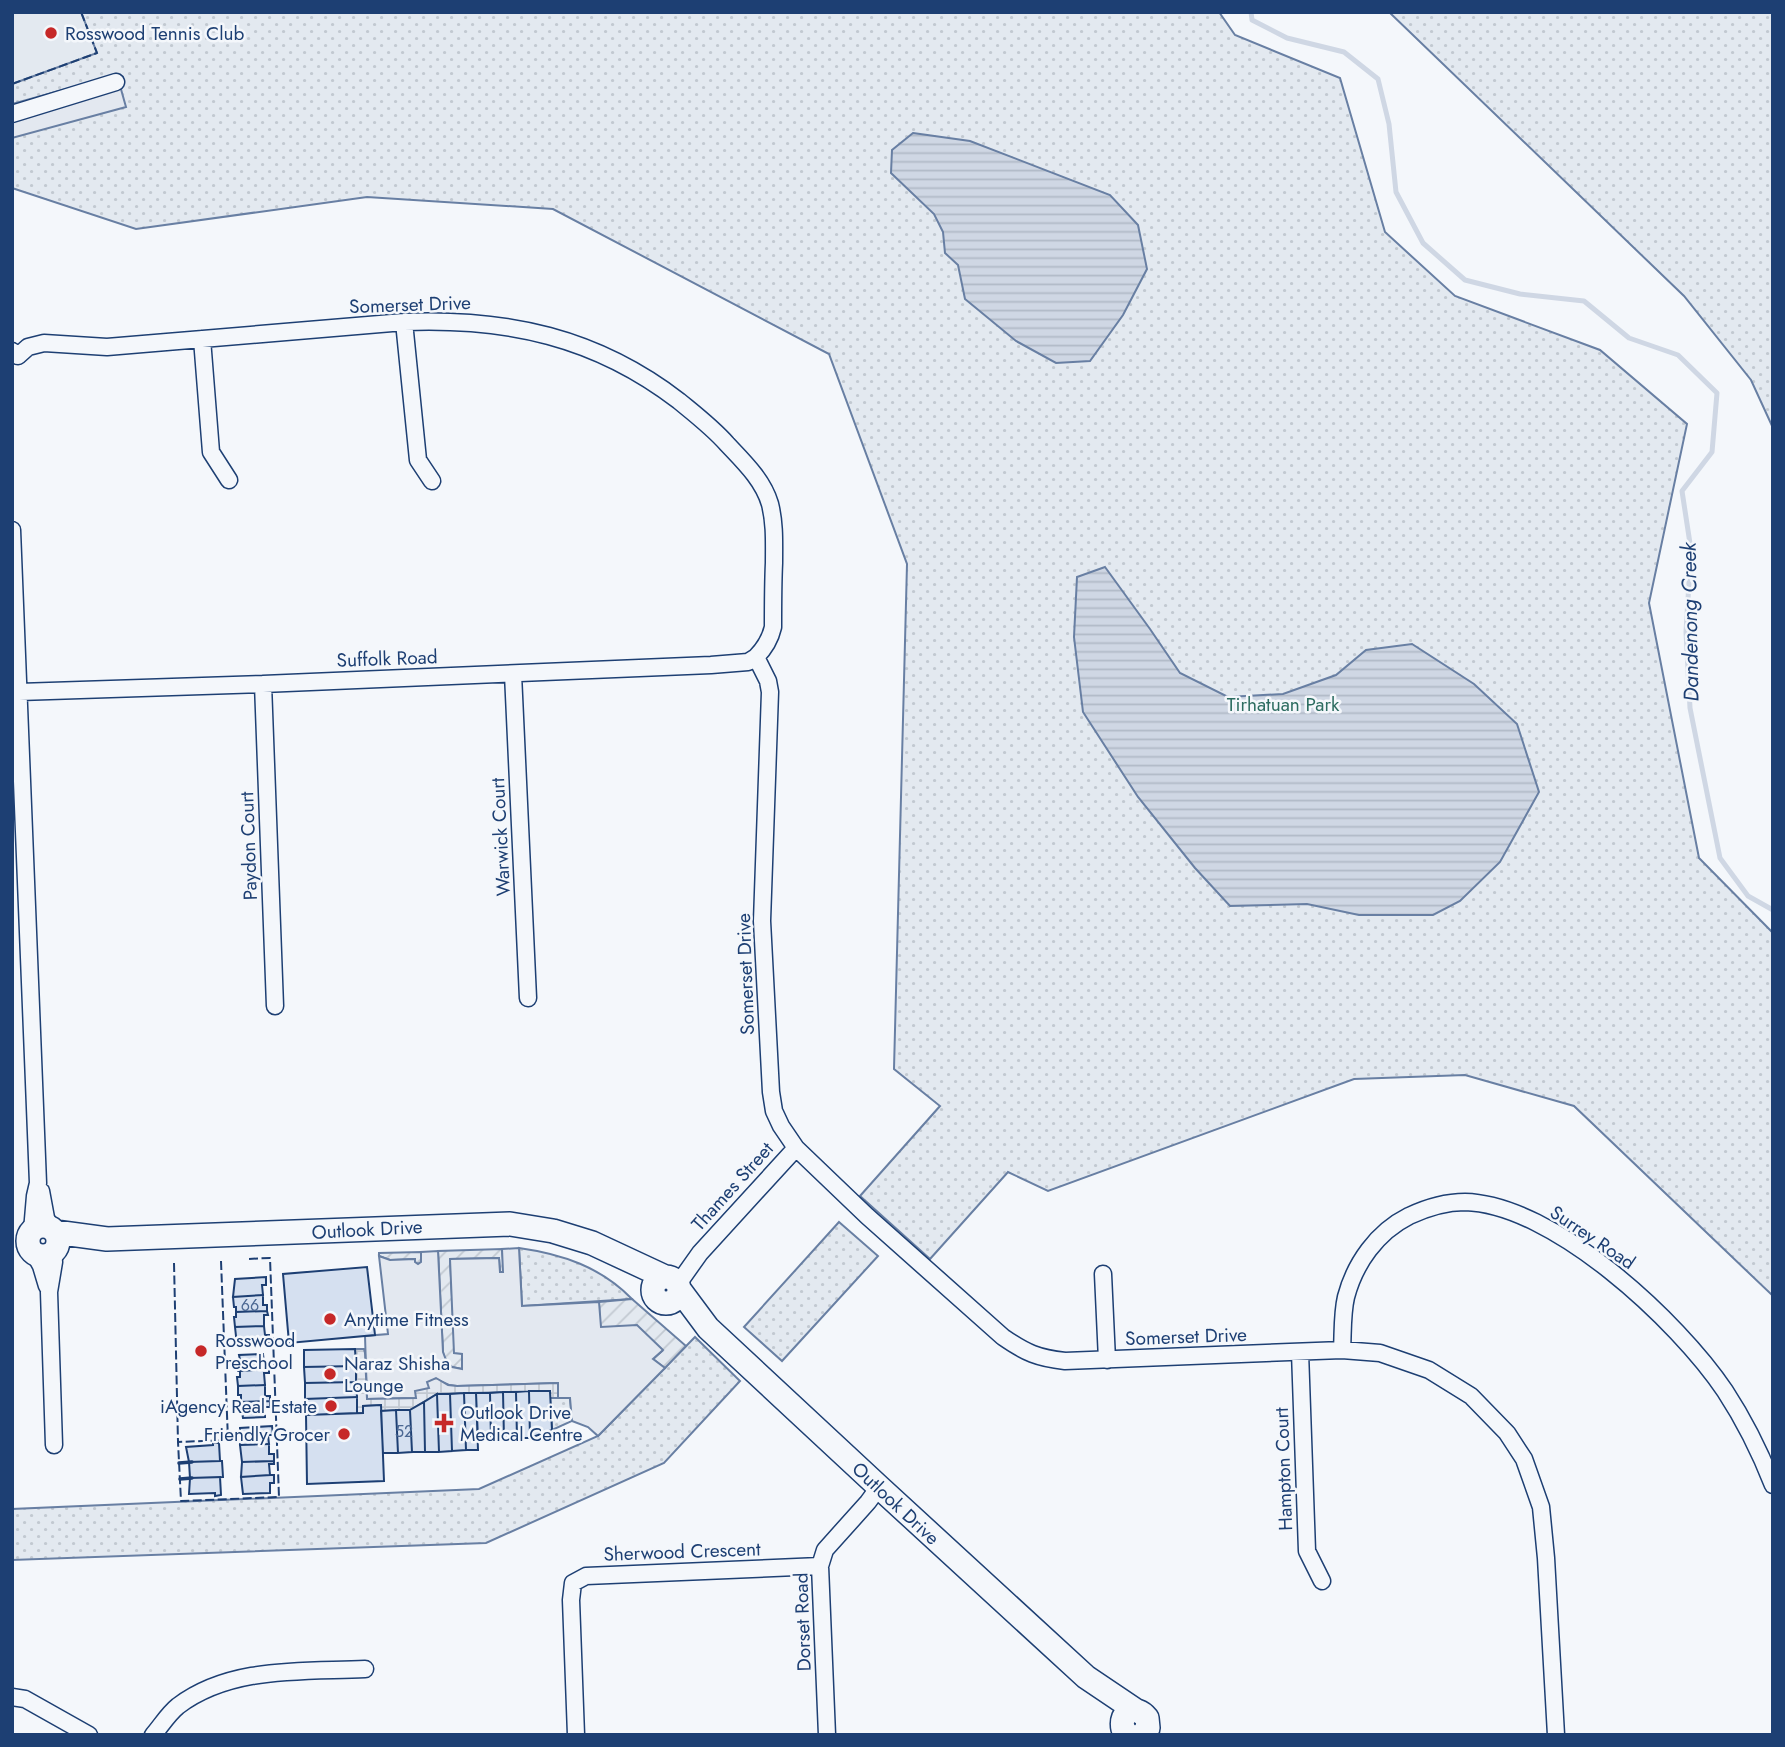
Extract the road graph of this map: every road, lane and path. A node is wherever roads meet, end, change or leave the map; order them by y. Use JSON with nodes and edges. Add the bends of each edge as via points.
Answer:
{"nodes":[{"id":1,"x":116,"y":82,"type":"dead end"},
{"id":2,"x":12,"y":114,"type":"edge"},
{"id":3,"x":404,"y":322,"type":"junction"},
{"id":4,"x":202,"y":339,"type":"junction"},
{"id":5,"x":14,"y":357,"type":"edge"},
{"id":6,"x":229,"y":480,"type":"dead end"},
{"id":7,"x":432,"y":481,"type":"dead end"},
{"id":8,"x":12,"y":530,"type":"edge"},
{"id":9,"x":756,"y":657,"type":"junction"},
{"id":10,"x":513,"y":674,"type":"junction"},
{"id":11,"x":263,"y":684,"type":"junction"},
{"id":12,"x":19,"y":692,"type":"junction"},
{"id":13,"x":528,"y":998,"type":"dead end"},
{"id":14,"x":275,"y":1006,"type":"dead end"},
{"id":15,"x":796,"y":1148,"type":"junction"},
{"id":16,"x":37,"y":1242,"type":"edge"},
{"id":17,"x":1103,"y":1274,"type":"dead end"},
{"id":18,"x":669,"y":1287,"type":"junction"},
{"id":19,"x":1342,"y":1350,"type":"junction"},
{"id":20,"x":1300,"y":1352,"type":"junction"},
{"id":21,"x":1107,"y":1360,"type":"junction"},
{"id":22,"x":54,"y":1445,"type":"dead end"},
{"id":23,"x":1773,"y":1485,"type":"edge"},
{"id":24,"x":878,"y":1487,"type":"junction"},
{"id":25,"x":820,"y":1566,"type":"junction"},
{"id":26,"x":1322,"y":1581,"type":"dead end"},
{"id":27,"x":365,"y":1669,"type":"dead end"},
{"id":28,"x":12,"y":1697,"type":"edge"},
{"id":29,"x":1134,"y":1728,"type":"edge"},
{"id":30,"x":89,"y":1735,"type":"edge"},
{"id":31,"x":153,"y":1735,"type":"edge"},
{"id":32,"x":576,"y":1735,"type":"edge"},
{"id":33,"x":827,"y":1735,"type":"edge"},
{"id":34,"x":1556,"y":1735,"type":"edge"}],
"edges":[{"from":1,"to":2,"type":"street"},
{"from":3,"to":4,"type":"street","name":"Somerset Drive"},
{"from":3,"to":7,"type":"street","via":[[418,460]]},
{"from":3,"to":9,"type":"street","name":"Somerset Drive","via":[[487,324],[556,337],[625,365],[718,433],[752,471],[770,504],[773,627]]},
{"from":4,"to":5,"type":"street","name":"Somerset Drive","via":[[107,347],[44,344]]},
{"from":4,"to":6,"type":"street","via":[[211,452]]},
{"from":8,"to":12,"type":"street"},
{"from":9,"to":10,"type":"street","name":"Suffolk Road","via":[[748,662],[711,665]]},
{"from":9,"to":15,"type":"street","name":"Somerset Drive","via":[[770,692],[762,921],[771,1092],[774,1111]]},
{"from":10,"to":11,"type":"street","name":"Suffolk Road"},
{"from":10,"to":13,"type":"street","name":"Warwick Court"},
{"from":11,"to":12,"type":"street","name":"Suffolk Road"},
{"from":11,"to":14,"type":"street","name":"Paydon Court"},
{"from":12,"to":16,"type":"street"},
{"from":15,"to":18,"type":"street","name":"Thames Street"},
{"from":15,"to":21,"type":"street","name":"Somerset Drive","via":[[1021,1350],[1065,1362]]},
{"from":16,"to":18,"type":"street","name":"Outlook Drive","via":[[510,1224],[592,1243]]},
{"from":16,"to":22,"type":"street","via":[[49,1292]]},
{"from":17,"to":21,"type":"street"},
{"from":18,"to":24,"type":"street","name":"Outlook Drive"},
{"from":19,"to":20,"type":"street","name":"Somerset Drive"},
{"from":19,"to":23,"type":"street","name":"Surrey Road","via":[[1351,1280],[1383,1234],[1397,1222],[1435,1206],[1464,1202],[1497,1207],[1553,1231],[1587,1253],[1678,1332],[1724,1389]]},
{"from":19,"to":34,"type":"street","name":"Somerset Drive","via":[[1380,1353],[1429,1370],[1471,1396],[1507,1433],[1524,1459],[1541,1507]]},
{"from":20,"to":21,"type":"street","name":"Somerset Drive"},
{"from":20,"to":26,"type":"street","name":"Hampton Court","via":[[1307,1551]]},
{"from":24,"to":25,"type":"street","name":"Dorset Road","via":[[825,1550]]},
{"from":24,"to":29,"type":"street","name":"Outlook Drive","via":[[1086,1677]]},
{"from":25,"to":32,"type":"street","name":"Sherwood Crescent","via":[[586,1576],[573,1583]]},
{"from":25,"to":33,"type":"street","name":"Dorset Road"},
{"from":27,"to":31,"type":"street","via":[[263,1673],[215,1685],[177,1707]]},
{"from":28,"to":30,"type":"street","via":[[25,1699]]}]}
